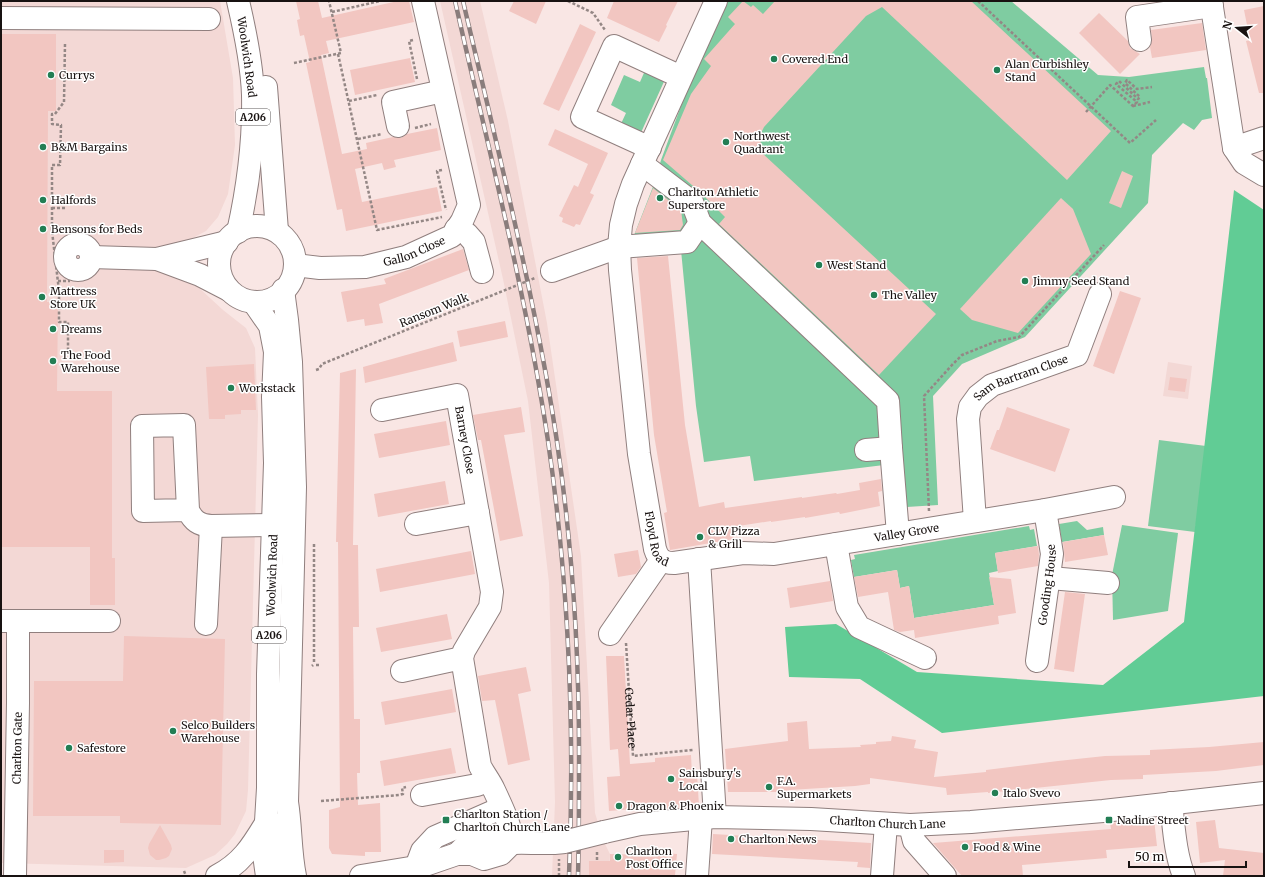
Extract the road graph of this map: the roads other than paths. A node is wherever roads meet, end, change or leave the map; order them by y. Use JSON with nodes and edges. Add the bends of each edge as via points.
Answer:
{"nodes":[{"id":1,"x":238,"y":1,"type":"edge"},
{"id":2,"x":252,"y":1,"type":"edge"},
{"id":3,"x":423,"y":1,"type":"edge"},
{"id":4,"x":716,"y":1,"type":"edge"},
{"id":5,"x":1212,"y":4,"type":"edge"},
{"id":6,"x":1,"y":18,"type":"edge"},
{"id":7,"x":209,"y":19,"type":"dead end"},
{"id":8,"x":1140,"y":40,"type":"dead end"},
{"id":9,"x":681,"y":76,"type":"junction"},
{"id":10,"x":443,"y":91,"type":"junction"},
{"id":11,"x":1264,"y":125,"type":"edge"},
{"id":12,"x":400,"y":129,"type":"road end"},
{"id":13,"x":1264,"y":138,"type":"edge"},
{"id":14,"x":1233,"y":143,"type":"junction"},
{"id":15,"x":646,"y":156,"type":"junction"},
{"id":16,"x":1264,"y":175,"type":"edge"},
{"id":17,"x":700,"y":223,"type":"junction"},
{"id":18,"x":456,"y":229,"type":"junction"},
{"id":19,"x":277,"y":231,"type":"junction"},
{"id":20,"x":232,"y":237,"type":"junction"},
{"id":21,"x":619,"y":247,"type":"junction"},
{"id":22,"x":91,"y":257,"type":"dead end"},
{"id":23,"x":157,"y":258,"type":"junction"},
{"id":24,"x":295,"y":265,"type":"junction"},
{"id":25,"x":552,"y":271,"type":"road end"},
{"id":26,"x":482,"y":272,"type":"dead end"},
{"id":27,"x":229,"y":290,"type":"junction"},
{"id":28,"x":283,"y":290,"type":"junction"},
{"id":29,"x":1100,"y":294,"type":"dead end"},
{"id":30,"x":254,"y":303,"type":"junction"},
{"id":31,"x":382,"y":410,"type":"dead end"},
{"id":32,"x":891,"y":448,"type":"junction"},
{"id":33,"x":866,"y":450,"type":"dead end"},
{"id":34,"x":1114,"y":497,"type":"dead end"},
{"id":35,"x":188,"y":510,"type":"junction"},
{"id":36,"x":1045,"y":510,"type":"junction"},
{"id":37,"x":478,"y":513,"type":"junction"},
{"id":38,"x":975,"y":521,"type":"junction"},
{"id":39,"x":416,"y":524,"type":"dead end"},
{"id":40,"x":274,"y":525,"type":"junction"},
{"id":41,"x":211,"y":526,"type":"junction"},
{"id":42,"x":898,"y":534,"type":"junction"},
{"id":43,"x":836,"y":544,"type":"junction"},
{"id":44,"x":661,"y":560,"type":"junction"},
{"id":45,"x":699,"y":560,"type":"junction"},
{"id":46,"x":1050,"y":578,"type":"junction"},
{"id":47,"x":1108,"y":583,"type":"dead end"},
{"id":48,"x":10,"y":621,"type":"edge"},
{"id":49,"x":109,"y":621,"type":"dead end"},
{"id":50,"x":206,"y":624,"type":"dead end"},
{"id":51,"x":610,"y":634,"type":"dead end"},
{"id":52,"x":462,"y":658,"type":"junction"},
{"id":53,"x":925,"y":658,"type":"dead end"},
{"id":54,"x":1037,"y":661,"type":"dead end"},
{"id":55,"x":402,"y":671,"type":"dead end"},
{"id":56,"x":9,"y":759,"type":"edge"},
{"id":57,"x":488,"y":780,"type":"junction"},
{"id":58,"x":1264,"y":793,"type":"edge"},
{"id":59,"x":422,"y":795,"type":"dead end"},
{"id":60,"x":288,"y":802,"type":"junction"},
{"id":61,"x":1171,"y":803,"type":"junction"},
{"id":62,"x":501,"y":808,"type":"junction"},
{"id":63,"x":708,"y":817,"type":"junction"},
{"id":64,"x":266,"y":823,"type":"junction"},
{"id":65,"x":886,"y":824,"type":"junction"},
{"id":66,"x":910,"y":825,"type":"junction"},
{"id":67,"x":513,"y":842,"type":"junction"},
{"id":68,"x":423,"y":870,"type":"edge"},
{"id":69,"x":15,"y":876,"type":"edge"},
{"id":70,"x":217,"y":876,"type":"edge"},
{"id":71,"x":267,"y":876,"type":"edge"},
{"id":72,"x":280,"y":876,"type":"edge"},
{"id":73,"x":295,"y":876,"type":"edge"},
{"id":74,"x":361,"y":876,"type":"edge"},
{"id":75,"x":697,"y":876,"type":"edge"},
{"id":76,"x":882,"y":876,"type":"edge"},
{"id":77,"x":945,"y":876,"type":"edge"},
{"id":78,"x":1184,"y":876,"type":"edge"}],
"edges":[{"from":1,"to":20,"type":"street","name":"Woolwich Road","number":"A206","via":[[249,55],[253,94],[252,139],[244,202]]},
{"from":2,"to":19,"type":"street","name":"Woolwich Road","number":"A206","via":[[262,53]]},
{"from":3,"to":10,"type":"street","name":"Gallon Close"},
{"from":4,"to":9,"type":"street","name":"Floyd Road"},
{"from":5,"to":8,"type":"street","via":[[1137,17]]},
{"from":5,"to":14,"type":"street","via":[[1218,98]]},
{"from":6,"to":7,"type":"street"},
{"from":9,"to":15,"type":"street","name":"Floyd Road"},
{"from":9,"to":15,"type":"street","via":[[614,46],[582,117]]},
{"from":10,"to":12,"type":"street","via":[[393,102]]},
{"from":10,"to":18,"type":"street","name":"Gallon Close","via":[[469,205]]},
{"from":11,"to":14,"type":"street"},
{"from":13,"to":14,"type":"street"},
{"from":14,"to":16,"type":"street","via":[[1244,163]]},
{"from":15,"to":17,"type":"street","via":[[692,202]]},
{"from":15,"to":21,"type":"street","name":"Floyd Road","via":[[626,204]]},
{"from":17,"to":21,"type":"street","via":[[687,242]]},
{"from":17,"to":32,"type":"street","via":[[888,401]]},
{"from":18,"to":24,"type":"street","name":"Gallon Close","via":[[452,236],[406,257],[365,267],[320,268]]},
{"from":18,"to":26,"type":"street","via":[[467,234],[474,242]]},
{"from":19,"to":20,"type":"street","via":[[259,226],[247,227]]},
{"from":19,"to":24,"type":"street","via":[[288,241]]},
{"from":20,"to":23,"type":"street"},
{"from":20,"to":27,"type":"street","name":"Woolwich Road","number":"A206","via":[[221,252],[219,266],[222,279]]},
{"from":21,"to":25,"type":"street"},
{"from":21,"to":44,"type":"street","name":"Floyd Road","via":[[629,368],[640,454],[655,549]]},
{"from":22,"to":23,"type":"street"},
{"from":23,"to":27,"type":"street"},
{"from":24,"to":28,"type":"street","via":[[292,277]]},
{"from":27,"to":30,"type":"street","via":[[240,299]]},
{"from":28,"to":30,"type":"street","via":[[265,301]]},
{"from":28,"to":60,"type":"street","name":"Woolwich Road","number":"A206","via":[[291,362],[295,487]]},
{"from":29,"to":38,"type":"street","name":"Sam Bartram Close","via":[[1078,356],[992,385],[978,396],[970,407],[968,419]]},
{"from":30,"to":40,"type":"street","name":"Woolwich Road","number":"A206","via":[[270,326],[275,352]]},
{"from":31,"to":37,"type":"street","name":"Barney Close","via":[[457,395]]},
{"from":32,"to":33,"type":"street"},
{"from":32,"to":42,"type":"street"},
{"from":34,"to":36,"type":"street","name":"Valley Grove"},
{"from":35,"to":35,"type":"street","via":[[184,425],[142,426],[143,511]]},
{"from":35,"to":41,"type":"street","via":[[197,523]]},
{"from":36,"to":38,"type":"street","name":"Valley Grove"},
{"from":36,"to":46,"type":"street","name":"Gooding House","via":[[1052,554]]},
{"from":37,"to":39,"type":"street"},
{"from":37,"to":52,"type":"street","name":"Barney Close","via":[[492,592],[490,607]]},
{"from":38,"to":42,"type":"street","name":"Valley Grove"},
{"from":40,"to":41,"type":"street"},
{"from":40,"to":64,"type":"street","name":"Woolwich Road","number":"A206"},
{"from":41,"to":50,"type":"street"},
{"from":42,"to":43,"type":"street","name":"Valley Grove"},
{"from":43,"to":45,"type":"street","name":"Valley Grove","via":[[774,554],[743,553]]},
{"from":43,"to":53,"type":"street","via":[[847,607],[859,627]]},
{"from":44,"to":45,"type":"street","name":"Floyd Road","via":[[674,563]]},
{"from":44,"to":51,"type":"street"},
{"from":45,"to":63,"type":"street"},
{"from":46,"to":47,"type":"street"},
{"from":46,"to":54,"type":"street","name":"Gooding House"},
{"from":48,"to":49,"type":"street"},
{"from":48,"to":56,"type":"street","name":"Charlton Gate","via":[[18,703]]},
{"from":52,"to":55,"type":"street"},
{"from":52,"to":57,"type":"street","via":[[480,766]]},
{"from":56,"to":69,"type":"street","name":"Charlton Gate"},
{"from":57,"to":59,"type":"street","via":[[477,785]]},
{"from":57,"to":62,"type":"street"},
{"from":58,"to":61,"type":"street","name":"Charlton Church Lane"},
{"from":60,"to":72,"type":"street","name":"Woolwich Road","via":[[281,819]]},
{"from":60,"to":73,"type":"street","name":"Woolwich Road","number":"A206","via":[[290,847]]},
{"from":61,"to":66,"type":"street","name":"Charlton Church Lane","via":[[1104,811]]},
{"from":61,"to":78,"type":"street","via":[[1176,846]]},
{"from":62,"to":67,"type":"street","via":[[509,824]]},
{"from":62,"to":68,"type":"street","via":[[435,837],[422,851]]},
{"from":63,"to":65,"type":"street","name":"Charlton Church Lane","via":[[811,818]]},
{"from":63,"to":67,"type":"street","name":"Charlton Church Lane","bridge":true,"via":[[640,824],[600,841]]},
{"from":63,"to":75,"type":"street"},
{"from":64,"to":70,"type":"street","via":[[241,860]]},
{"from":64,"to":71,"type":"street","name":"Woolwich Road","number":"A206","via":[[264,855]]},
{"from":65,"to":66,"type":"street","name":"Charlton Church Lane"},
{"from":65,"to":76,"type":"street"},
{"from":66,"to":77,"type":"street","via":[[914,842]]},
{"from":67,"to":68,"type":"street","name":"Charlton Church Lane","via":[[491,837],[466,845],[464,854]]},
{"from":68,"to":74,"type":"street","name":"Charlton Church Lane"}]}
